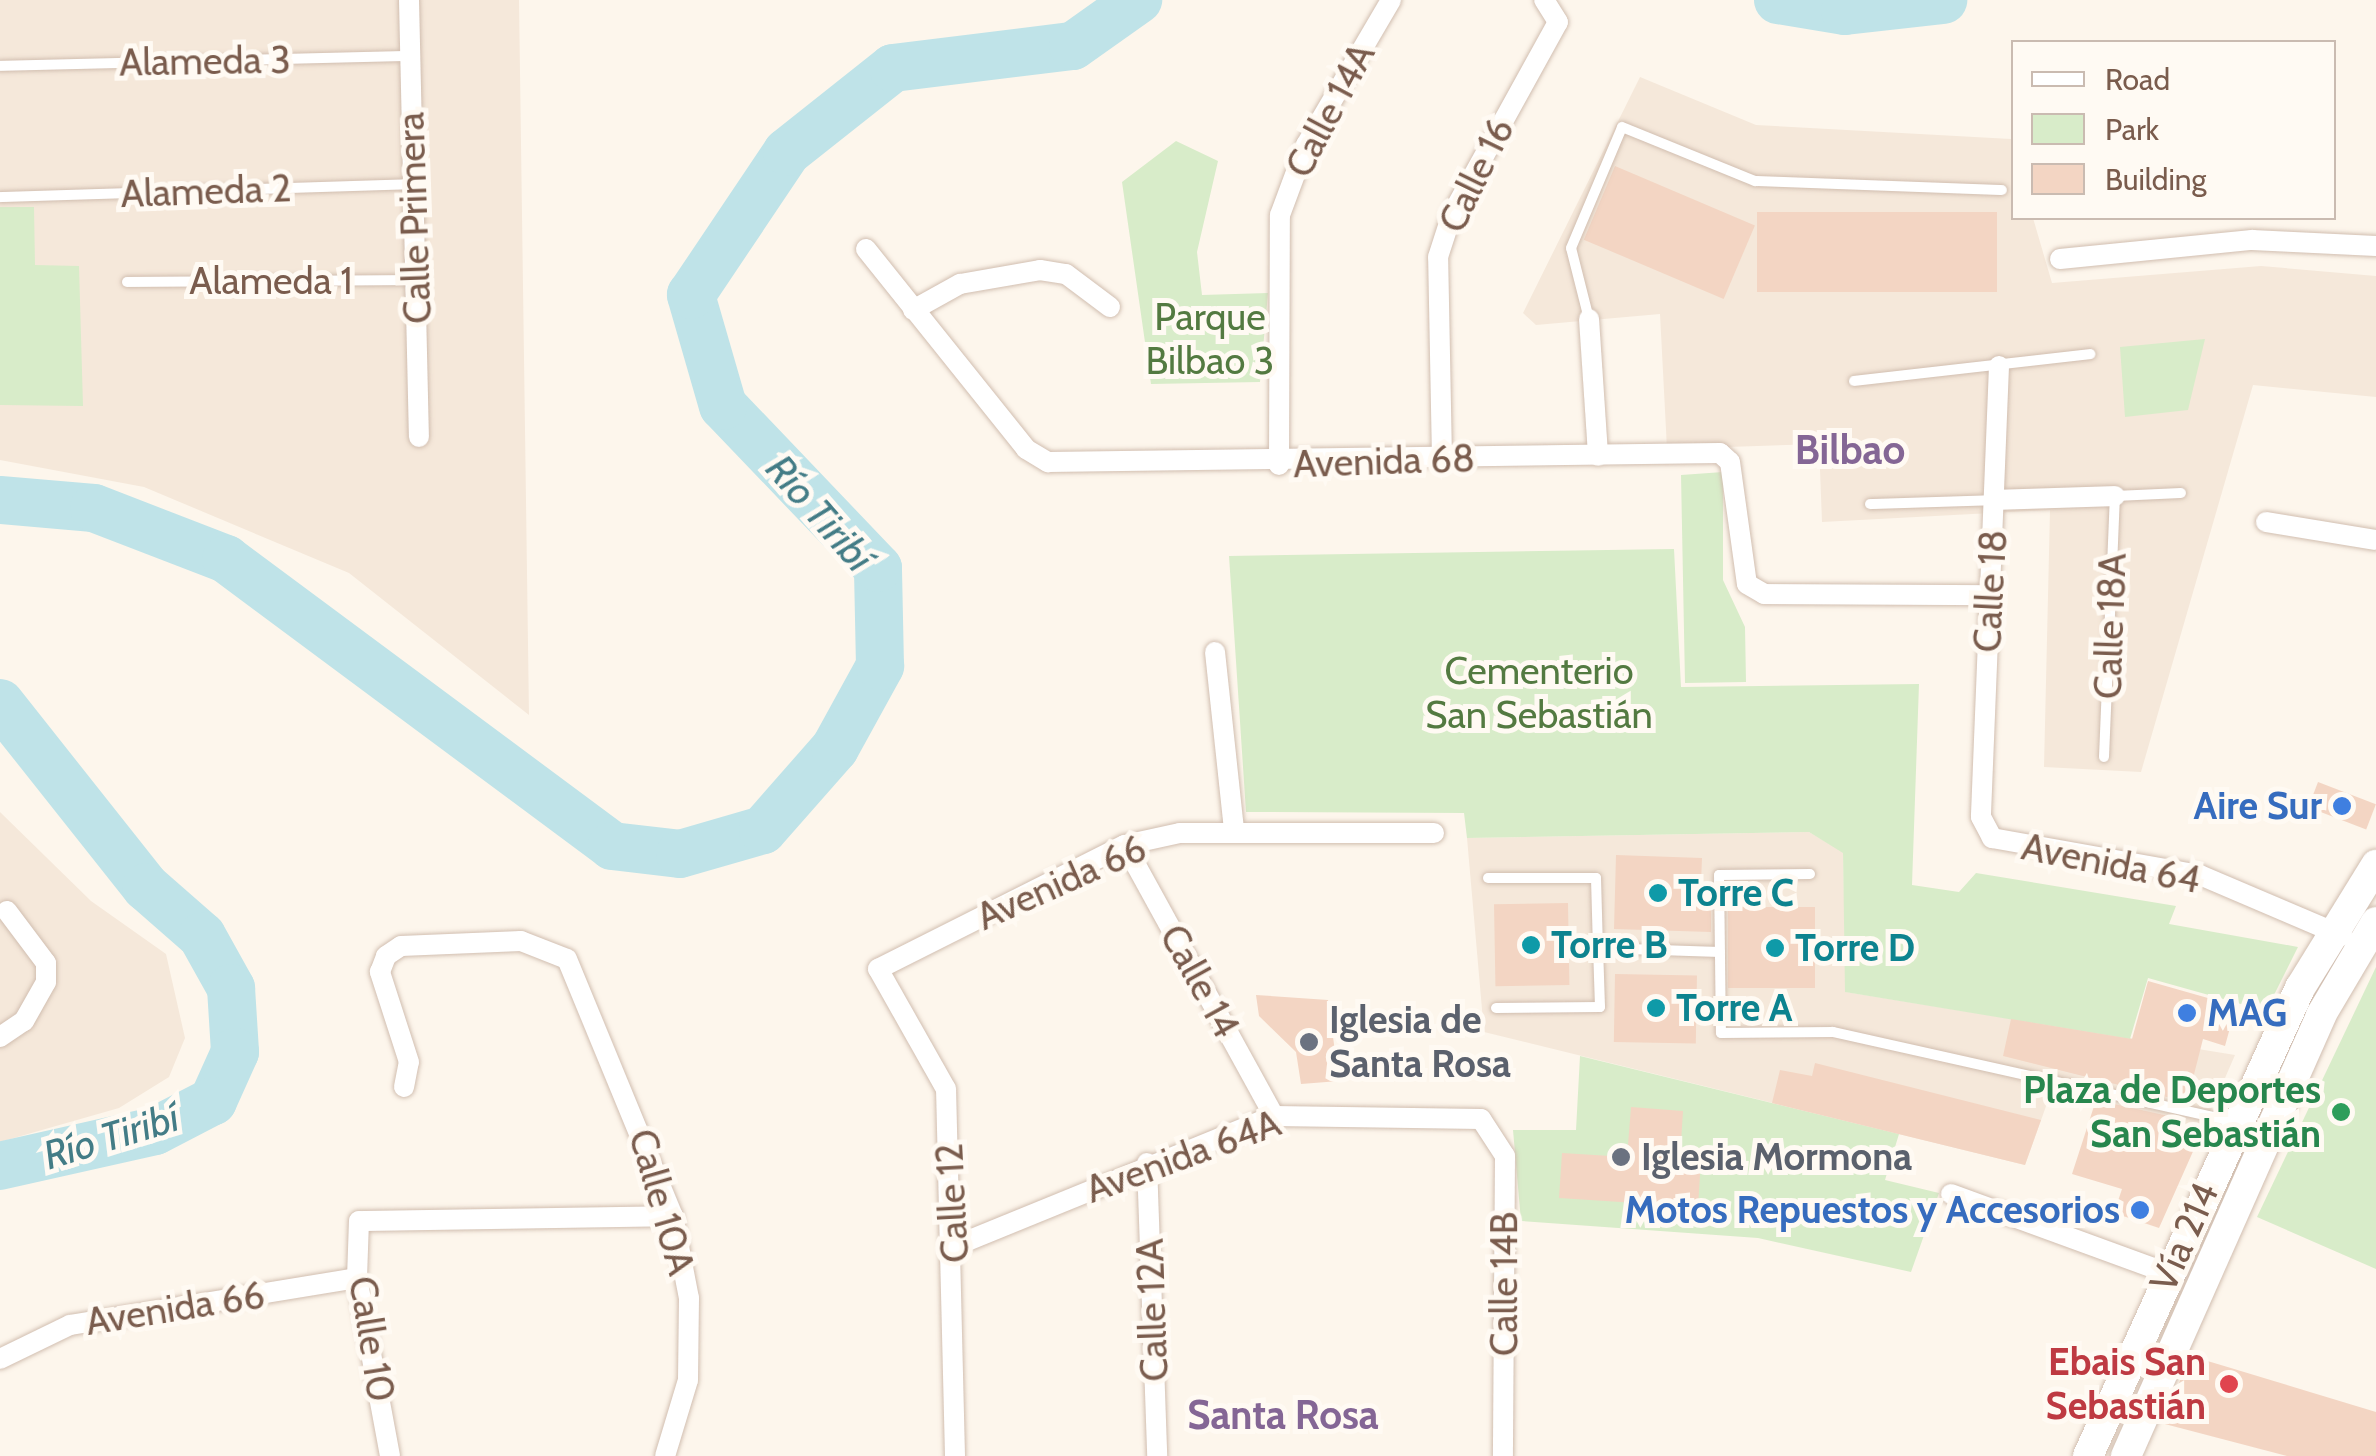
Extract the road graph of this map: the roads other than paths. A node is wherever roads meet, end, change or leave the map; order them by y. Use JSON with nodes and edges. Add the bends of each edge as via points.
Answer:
{"nodes":[{"id":1,"x":409,"y":0,"type":"edge"},
{"id":2,"x":1391,"y":0,"type":"edge"},
{"id":3,"x":1544,"y":0,"type":"edge"},
{"id":4,"x":410,"y":56,"type":"junction"},
{"id":5,"x":0,"y":66,"type":"edge"},
{"id":6,"x":412,"y":184,"type":"junction"},
{"id":7,"x":2002,"y":190,"type":"dead end"},
{"id":8,"x":0,"y":198,"type":"edge"},
{"id":9,"x":2376,"y":246,"type":"edge"},
{"id":10,"x":866,"y":249,"type":"dead end"},
{"id":11,"x":2060,"y":258,"type":"dead end"},
{"id":12,"x":416,"y":280,"type":"junction"},
{"id":13,"x":127,"y":282,"type":"dead end"},
{"id":14,"x":1110,"y":307,"type":"dead end"},
{"id":15,"x":913,"y":310,"type":"junction"},
{"id":16,"x":1589,"y":319,"type":"joint"},
{"id":17,"x":2090,"y":354,"type":"dead end"},
{"id":18,"x":2000,"y":366,"type":"junction"},
{"id":19,"x":1854,"y":381,"type":"dead end"},
{"id":20,"x":419,"y":437,"type":"dead end"},
{"id":21,"x":1598,"y":456,"type":"junction"},
{"id":22,"x":1442,"y":459,"type":"junction"},
{"id":23,"x":1279,"y":464,"type":"junction"},
{"id":24,"x":2181,"y":493,"type":"dead end"},
{"id":25,"x":2115,"y":496,"type":"junction"},
{"id":26,"x":1995,"y":500,"type":"junction"},
{"id":27,"x":1870,"y":504,"type":"dead end"},
{"id":28,"x":2266,"y":522,"type":"dead end"},
{"id":29,"x":2376,"y":540,"type":"edge"},
{"id":30,"x":1990,"y":596,"type":"junction"},
{"id":31,"x":1215,"y":652,"type":"dead end"},
{"id":32,"x":2104,"y":757,"type":"dead end"},
{"id":33,"x":1981,"y":817,"type":"joint"},
{"id":34,"x":1234,"y":831,"type":"junction"},
{"id":35,"x":1434,"y":833,"type":"dead end"},
{"id":36,"x":1125,"y":846,"type":"junction"},
{"id":37,"x":2376,"y":864,"type":"edge"},
{"id":38,"x":1810,"y":874,"type":"dead end"},
{"id":39,"x":1488,"y":878,"type":"dead end"},
{"id":40,"x":7,"y":911,"type":"dead end"},
{"id":41,"x":2333,"y":931,"type":"junction"},
{"id":42,"x":2368,"y":934,"type":"edge"},
{"id":43,"x":1598,"y":948,"type":"junction"},
{"id":44,"x":1720,"y":952,"type":"junction"},
{"id":45,"x":878,"y":969,"type":"joint"},
{"id":46,"x":1496,"y":1008,"type":"dead end"},
{"id":47,"x":0,"y":1036,"type":"edge"},
{"id":48,"x":404,"y":1087,"type":"dead end"},
{"id":49,"x":1274,"y":1116,"type":"junction"},
{"id":50,"x":1482,"y":1119,"type":"joint"},
{"id":51,"x":2237,"y":1122,"type":"junction"},
{"id":52,"x":1147,"y":1164,"type":"junction"},
{"id":53,"x":1951,"y":1194,"type":"dead end"},
{"id":54,"x":673,"y":1216,"type":"junction"},
{"id":55,"x":955,"y":1246,"type":"junction"},
{"id":56,"x":2167,"y":1274,"type":"junction"},
{"id":57,"x":358,"y":1278,"type":"junction"},
{"id":58,"x":0,"y":1359,"type":"edge"},
{"id":59,"x":390,"y":1456,"type":"edge"},
{"id":60,"x":664,"y":1456,"type":"edge"},
{"id":61,"x":954,"y":1456,"type":"edge"},
{"id":62,"x":1157,"y":1456,"type":"edge"},
{"id":63,"x":1503,"y":1456,"type":"edge"},
{"id":64,"x":2088,"y":1456,"type":"edge"},
{"id":65,"x":2126,"y":1456,"type":"edge"}],
"edges":[{"from":1,"to":4,"type":"street","name":"Calle Primera"},
{"from":2,"to":23,"type":"street","name":"Calle 14A","via":[[1306,145],[1280,215]]},
{"from":3,"to":22,"type":"street","name":"Calle 16","via":[[1558,22],[1452,214],[1438,257]]},
{"from":4,"to":5,"type":"lane","name":"Alameda 3"},
{"from":4,"to":6,"type":"street","name":"Calle Primera"},
{"from":6,"to":8,"type":"lane","name":"Alameda 2"},
{"from":6,"to":12,"type":"street","name":"Calle Primera"},
{"from":7,"to":16,"type":"lane","via":[[1755,181],[1622,127],[1570,248]]},
{"from":9,"to":11,"type":"street","via":[[2252,240]]},
{"from":10,"to":15,"type":"street"},
{"from":12,"to":13,"type":"lane","name":"Alameda 1"},
{"from":12,"to":20,"type":"street","name":"Calle Primera"},
{"from":14,"to":15,"type":"street","via":[[1066,274],[1040,270],[960,284]]},
{"from":15,"to":23,"type":"street","name":"Avenida 68","via":[[1026,449],[1048,462]]},
{"from":16,"to":21,"type":"street"},
{"from":17,"to":18,"type":"lane"},
{"from":18,"to":19,"type":"lane"},
{"from":18,"to":26,"type":"street","name":"Calle 18"},
{"from":21,"to":22,"type":"street","name":"Avenida 68"},
{"from":21,"to":30,"type":"street","name":"Avenida 68","via":[[1720,453],[1730,462],[1739,569],[1764,594]]},
{"from":22,"to":23,"type":"street","name":"Avenida 68"},
{"from":24,"to":25,"type":"lane"},
{"from":25,"to":26,"type":"street"},
{"from":25,"to":32,"type":"lane","name":"Calle 18A"},
{"from":26,"to":27,"type":"lane"},
{"from":26,"to":30,"type":"street","name":"Calle 18"},
{"from":28,"to":29,"type":"street"},
{"from":30,"to":33,"type":"street","name":"Calle 18"},
{"from":31,"to":34,"type":"street"},
{"from":33,"to":41,"type":"street","name":"Avenida 64","via":[[1992,838],[2012,846],[2200,875]]},
{"from":34,"to":35,"type":"street","name":"Avenida 66"},
{"from":34,"to":36,"type":"street","name":"Avenida 66"},
{"from":36,"to":45,"type":"street","name":"Avenida 66"},
{"from":36,"to":49,"type":"street","name":"Calle 14"},
{"from":37,"to":41,"type":"main road","name":"Vía 214"},
{"from":38,"to":44,"type":"lane","via":[[1719,875]]},
{"from":39,"to":43,"type":"lane","via":[[1596,878]]},
{"from":40,"to":47,"type":"street","via":[[46,963],[46,982],[24,1020]]},
{"from":41,"to":42,"type":"street","name":"Avenida 64"},
{"from":41,"to":51,"type":"main road","name":"Vía 214"},
{"from":42,"to":65,"type":"main road","name":"Vía 214","via":[[2321,1016]]},
{"from":43,"to":44,"type":"lane"},
{"from":43,"to":46,"type":"lane","via":[[1600,1006]]},
{"from":44,"to":51,"type":"lane","via":[[1721,1032],[1833,1032]]},
{"from":45,"to":55,"type":"street","name":"Calle 12","via":[[946,1089]]},
{"from":48,"to":54,"type":"street","name":"Calle 10A","via":[[409,1062],[380,972],[386,956],[400,946],[521,941],[566,959]]},
{"from":49,"to":50,"type":"street","name":"Avenida 64A"},
{"from":49,"to":52,"type":"street","name":"Avenida 64A"},
{"from":50,"to":63,"type":"street","name":"Calle 14B","via":[[1505,1156]]},
{"from":51,"to":56,"type":"main road","name":"Vía 214"},
{"from":52,"to":55,"type":"street","name":"Avenida 64A"},
{"from":52,"to":62,"type":"street","name":"Calle 12A"},
{"from":53,"to":56,"type":"street"},
{"from":54,"to":57,"type":"street","name":"Calle 10","via":[[360,1221]]},
{"from":54,"to":60,"type":"street","name":"Calle 10A","via":[[689,1298],[688,1380]]},
{"from":55,"to":61,"type":"street","name":"Calle 12"},
{"from":56,"to":64,"type":"main road","name":"Vía 214"},
{"from":57,"to":58,"type":"street","name":"Avenida 66","via":[[70,1325]]},
{"from":57,"to":59,"type":"street","name":"Calle 10"}]}
